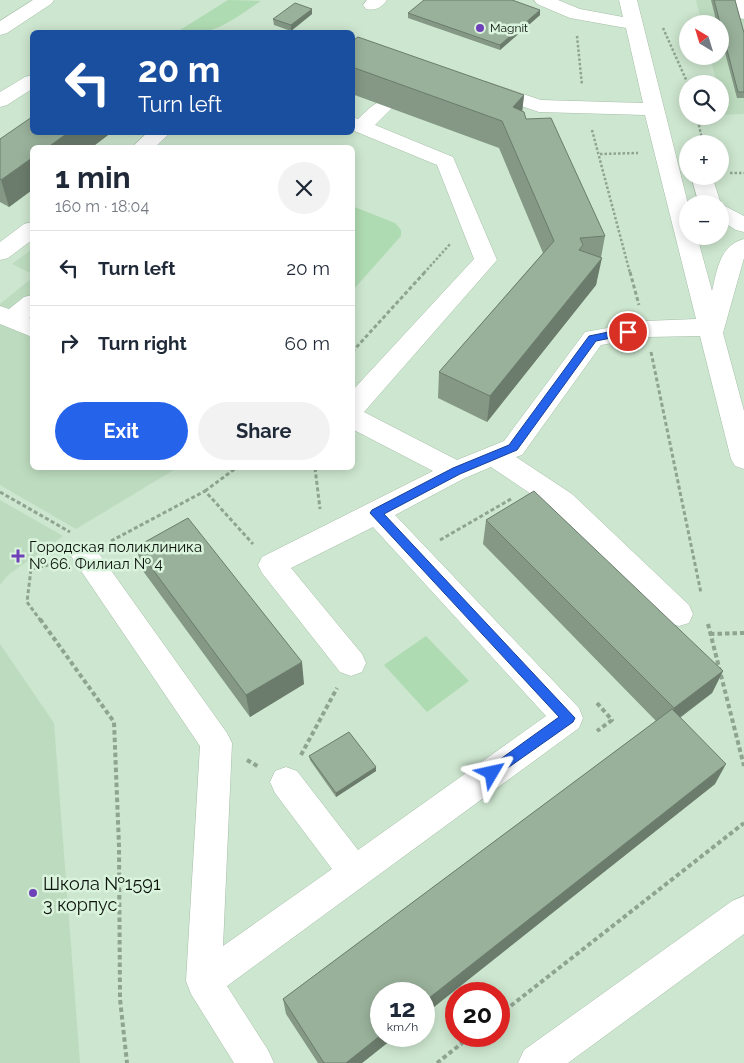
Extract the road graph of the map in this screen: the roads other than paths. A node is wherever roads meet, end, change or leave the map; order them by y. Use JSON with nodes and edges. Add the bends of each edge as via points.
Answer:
{"nodes":[{"id":1,"x":15,"y":0,"type":"edge"},
{"id":2,"x":544,"y":0,"type":"edge"},
{"id":3,"x":628,"y":0,"type":"edge"},
{"id":4,"x":740,"y":0,"type":"edge"},
{"id":5,"x":39,"y":4,"type":"edge"},
{"id":6,"x":744,"y":14,"type":"edge"},
{"id":7,"x":633,"y":24,"type":"junction"},
{"id":8,"x":3,"y":27,"type":"edge"},
{"id":9,"x":23,"y":32,"type":"dead end"},
{"id":10,"x":30,"y":82,"type":"edge"},
{"id":11,"x":474,"y":84,"type":"edge"},
{"id":12,"x":0,"y":101,"type":"edge"},
{"id":13,"x":384,"y":106,"type":"edge"},
{"id":14,"x":657,"y":119,"type":"junction"},
{"id":15,"x":356,"y":125,"type":"edge"},
{"id":16,"x":157,"y":135,"type":"edge"},
{"id":17,"x":145,"y":145,"type":"edge"},
{"id":18,"x":679,"y":145,"type":"edge"},
{"id":19,"x":679,"y":205,"type":"edge"},
{"id":20,"x":729,"y":216,"type":"edge"},
{"id":21,"x":744,"y":225,"type":"edge"},
{"id":22,"x":30,"y":230,"type":"edge"},
{"id":23,"x":744,"y":234,"type":"edge"},
{"id":24,"x":729,"y":235,"type":"edge"},
{"id":25,"x":689,"y":245,"type":"edge"},
{"id":26,"x":744,"y":246,"type":"edge"},
{"id":27,"x":0,"y":253,"type":"edge"},
{"id":28,"x":30,"y":304,"type":"edge"},
{"id":29,"x":5,"y":317,"type":"edge"},
{"id":30,"x":30,"y":328,"type":"edge"},
{"id":31,"x":712,"y":330,"type":"junction"},
{"id":32,"x":355,"y":405,"type":"edge"},
{"id":33,"x":355,"y":419,"type":"edge"},
{"id":34,"x":494,"y":456,"type":"junction"},
{"id":35,"x":744,"y":459,"type":"edge"},
{"id":36,"x":456,"y":471,"type":"junction"},
{"id":37,"x":376,"y":513,"type":"junction"},
{"id":38,"x":92,"y":552,"type":"road end"},
{"id":39,"x":693,"y":614,"type":"road end"},
{"id":40,"x":351,"y":663,"type":"road end"},
{"id":41,"x":286,"y":782,"type":"road end"},
{"id":42,"x":355,"y":872,"type":"junction"},
{"id":43,"x":744,"y":913,"type":"edge"},
{"id":44,"x":204,"y":981,"type":"junction"},
{"id":45,"x":255,"y":1063,"type":"edge"},
{"id":46,"x":537,"y":1063,"type":"edge"}],
"edges":[{"from":1,"to":5,"type":"street"},
{"from":2,"to":7,"type":"street","via":[[576,14]]},
{"from":3,"to":7,"type":"street"},
{"from":4,"to":6,"type":"street"},
{"from":5,"to":8,"type":"street"},
{"from":7,"to":14,"type":"street"},
{"from":8,"to":9,"type":"street"},
{"from":10,"to":12,"type":"street"},
{"from":11,"to":14,"type":"street","via":[[539,106],[585,107]]},
{"from":13,"to":15,"type":"street"},
{"from":14,"to":18,"type":"street"},
{"from":14,"to":19,"type":"street"},
{"from":15,"to":32,"type":"street","via":[[446,161],[486,260]]},
{"from":16,"to":17,"type":"street"},
{"from":20,"to":21,"type":"street"},
{"from":22,"to":27,"type":"street"},
{"from":23,"to":24,"type":"street"},
{"from":25,"to":31,"type":"street"},
{"from":26,"to":31,"type":"street","via":[[732,257]]},
{"from":28,"to":29,"type":"street"},
{"from":29,"to":30,"type":"street"},
{"from":31,"to":34,"type":"street","via":[[646,329],[593,338],[513,448]]},
{"from":31,"to":35,"type":"street"},
{"from":33,"to":36,"type":"street"},
{"from":34,"to":36,"type":"street"},
{"from":34,"to":39,"type":"street","via":[[562,501]]},
{"from":36,"to":37,"type":"street"},
{"from":37,"to":40,"type":"street","via":[[272,565]]},
{"from":37,"to":42,"type":"street","via":[[568,718]]},
{"from":38,"to":44,"type":"street","via":[[216,743]]},
{"from":41,"to":42,"type":"street"},
{"from":42,"to":44,"type":"street"},
{"from":43,"to":46,"type":"street"},
{"from":44,"to":45,"type":"street"}]}
